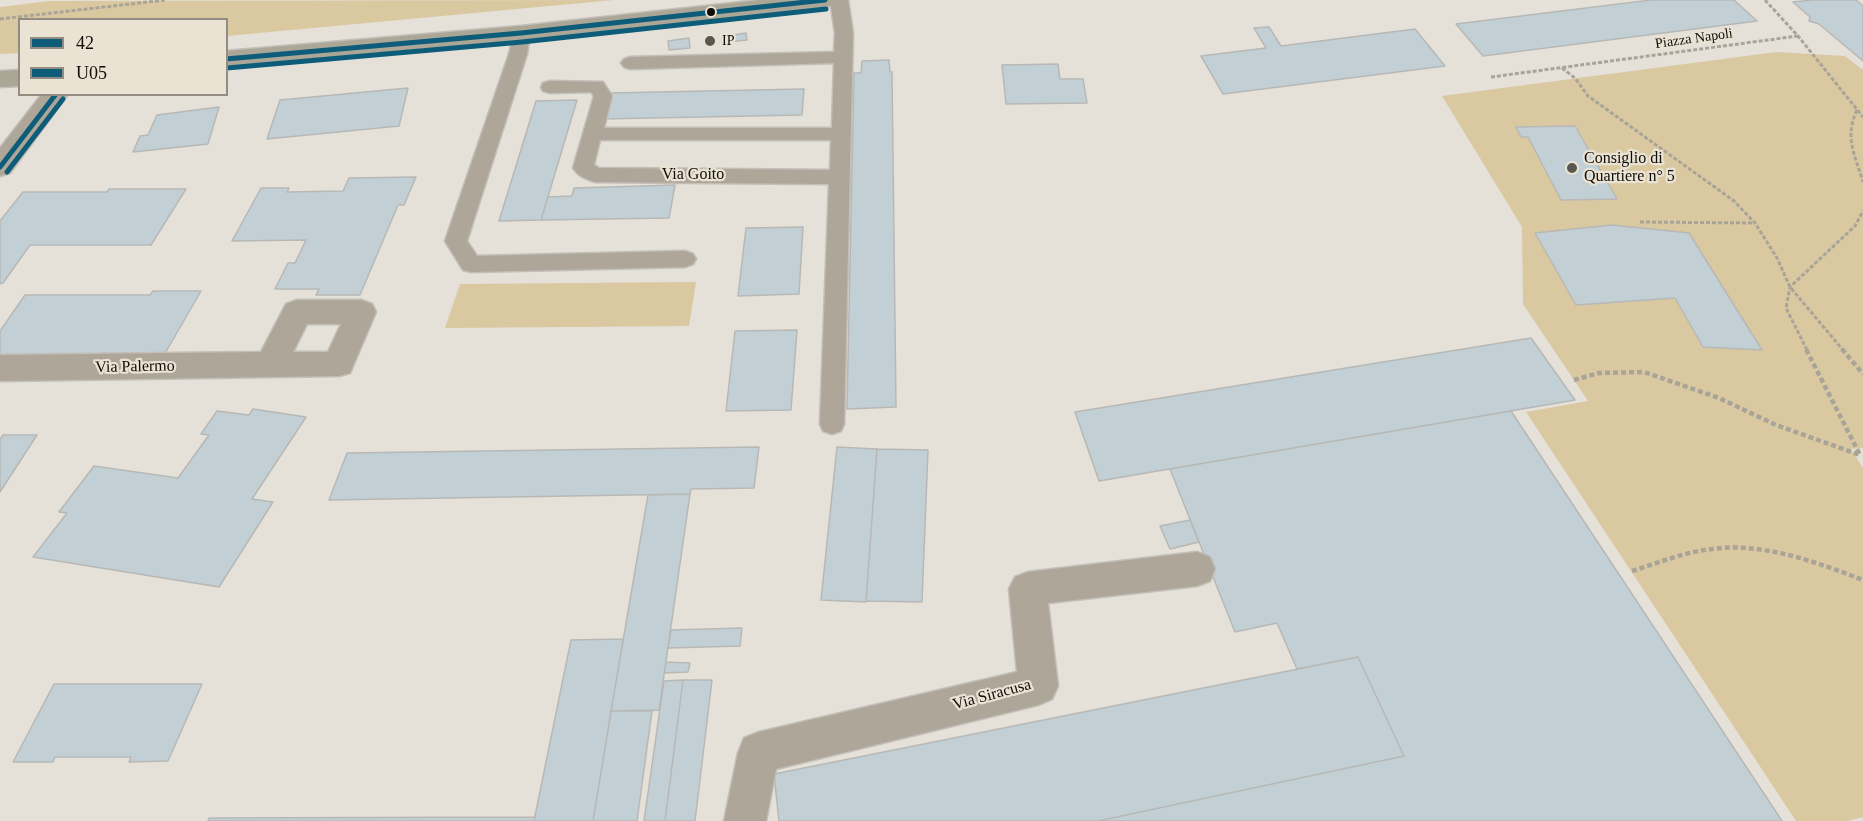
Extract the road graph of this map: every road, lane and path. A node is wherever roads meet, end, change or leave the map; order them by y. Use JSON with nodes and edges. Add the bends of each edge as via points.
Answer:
{"nodes":[{"id":1,"x":165,"y":0,"type":"edge"},
{"id":2,"x":825,"y":0,"type":"edge"},
{"id":3,"x":839,"y":0,"type":"edge"},
{"id":4,"x":1765,"y":0,"type":"edge"},
{"id":5,"x":0,"y":19,"type":"edge"},
{"id":6,"x":521,"y":33,"type":"junction"},
{"id":7,"x":1798,"y":36,"type":"junction"},
{"id":8,"x":843,"y":57,"type":"junction"},
{"id":9,"x":228,"y":59,"type":"edge"},
{"id":10,"x":630,"y":63,"type":"dead end"},
{"id":11,"x":1562,"y":68,"type":"junction"},
{"id":12,"x":1491,"y":77,"type":"dead end"},
{"id":13,"x":18,"y":78,"type":"edge"},
{"id":14,"x":0,"y":79,"type":"edge"},
{"id":15,"x":550,"y":87,"type":"dead end"},
{"id":16,"x":54,"y":96,"type":"edge"},
{"id":17,"x":1857,"y":110,"type":"junction"},
{"id":18,"x":1863,"y":117,"type":"edge"},
{"id":19,"x":592,"y":134,"type":"junction"},
{"id":20,"x":841,"y":134,"type":"junction"},
{"id":21,"x":0,"y":167,"type":"edge"},
{"id":22,"x":839,"y":177,"type":"junction"},
{"id":23,"x":1863,"y":182,"type":"edge"},
{"id":24,"x":1863,"y":211,"type":"edge"},
{"id":25,"x":1640,"y":222,"type":"dead end"},
{"id":26,"x":1755,"y":223,"type":"junction"},
{"id":27,"x":685,"y":260,"type":"dead end"},
{"id":28,"x":1790,"y":287,"type":"junction"},
{"id":29,"x":271,"y":365,"type":"dead end"},
{"id":30,"x":0,"y":368,"type":"edge"},
{"id":31,"x":1863,"y":374,"type":"edge"},
{"id":32,"x":1574,"y":380,"type":"dead end"},
{"id":33,"x":832,"y":424,"type":"dead end"},
{"id":34,"x":1197,"y":569,"type":"dead end"},
{"id":35,"x":1632,"y":571,"type":"dead end"},
{"id":36,"x":1863,"y":580,"type":"edge"},
{"id":37,"x":745,"y":821,"type":"edge"}],
"edges":[{"from":1,"to":5,"type":"path"},
{"from":2,"to":6,"type":"main road"},
{"from":3,"to":8,"type":"lane"},
{"from":4,"to":7,"type":"path"},
{"from":6,"to":9,"type":"main road"},
{"from":6,"to":27,"type":"lane","via":[[518,54],[456,241],[471,264]]},
{"from":7,"to":11,"type":"path","name":"Piazza Napoli"},
{"from":7,"to":17,"type":"path"},
{"from":8,"to":10,"type":"lane"},
{"from":8,"to":20,"type":"lane"},
{"from":11,"to":12,"type":"path","name":"Piazza Napoli"},
{"from":11,"to":26,"type":"path","via":[[1588,96],[1734,201]]},
{"from":13,"to":14,"type":"main road"},
{"from":15,"to":19,"type":"lane","name":"Via Goito","via":[[596,86],[603,96]]},
{"from":16,"to":21,"type":"street"},
{"from":17,"to":18,"type":"path"},
{"from":17,"to":23,"type":"path","via":[[1850,136]]},
{"from":19,"to":20,"type":"lane"},
{"from":19,"to":22,"type":"lane","name":"Via Goito","via":[[584,168],[595,175]]},
{"from":20,"to":22,"type":"lane"},
{"from":22,"to":33,"type":"lane"},
{"from":24,"to":28,"type":"path","via":[[1855,226]]},
{"from":25,"to":26,"type":"path"},
{"from":26,"to":28,"type":"path"},
{"from":28,"to":31,"type":"path"},
{"from":28,"to":32,"type":"path","via":[[1786,308],[1860,455],[1644,372],[1599,373]]},
{"from":29,"to":30,"type":"street","name":"Via Palermo"},
{"from":34,"to":37,"type":"street","name":"Via Siracusa","via":[[1028,589],[1038,686],[759,753]]},
{"from":35,"to":36,"type":"path","via":[[1719,548],[1755,550],[1796,559]]}]}
